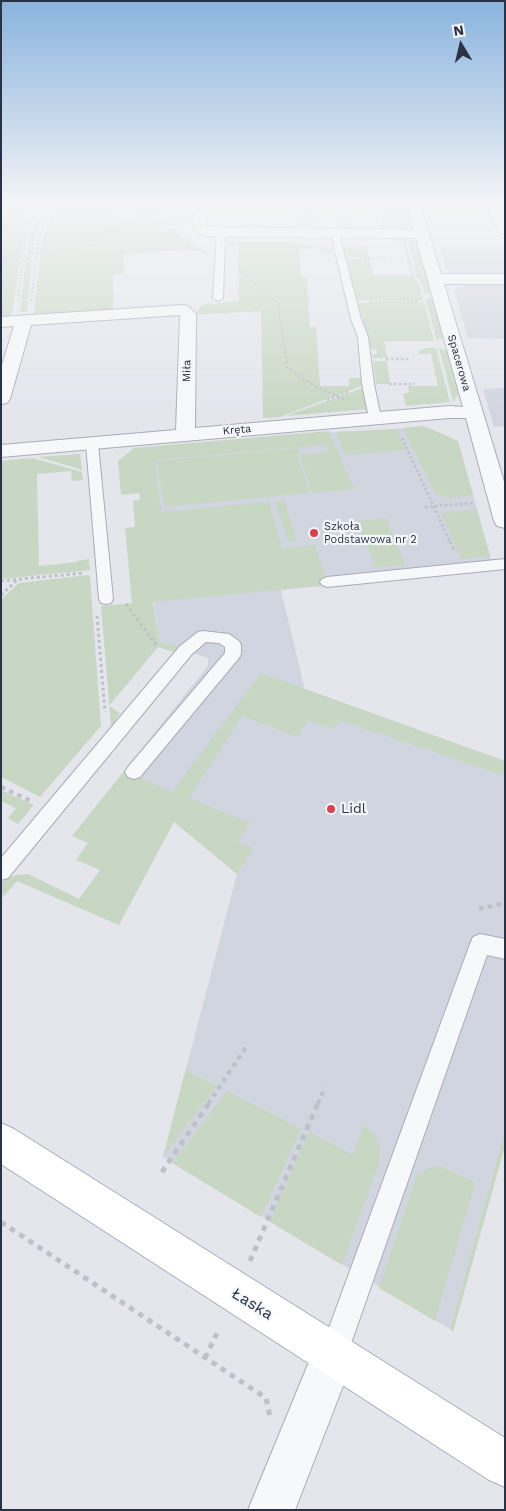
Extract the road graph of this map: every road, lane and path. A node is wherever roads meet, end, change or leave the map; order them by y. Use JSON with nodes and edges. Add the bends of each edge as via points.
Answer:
{"nodes":[{"id":1,"x":22,"y":275,"type":"edge"},
{"id":2,"x":30,"y":275,"type":"edge"},
{"id":3,"x":219,"y":275,"type":"edge"},
{"id":4,"x":245,"y":275,"type":"edge"},
{"id":5,"x":345,"y":275,"type":"edge"},
{"id":6,"x":434,"y":275,"type":"edge"},
{"id":7,"x":435,"y":279,"type":"junction"},
{"id":8,"x":505,"y":279,"type":"edge"},
{"id":9,"x":218,"y":298,"type":"dead end"},
{"id":10,"x":352,"y":302,"type":"junction"},
{"id":11,"x":425,"y":302,"type":"dead end"},
{"id":12,"x":17,"y":321,"type":"edge"},
{"id":13,"x":1,"y":399,"type":"edge"},
{"id":14,"x":374,"y":413,"type":"junction"},
{"id":15,"x":472,"y":413,"type":"junction"},
{"id":16,"x":424,"y":414,"type":"junction"},
{"id":17,"x":185,"y":435,"type":"junction"},
{"id":18,"x":92,"y":444,"type":"junction"},
{"id":19,"x":1,"y":450,"type":"edge"},
{"id":20,"x":434,"y":506,"type":"junction"},
{"id":21,"x":425,"y":507,"type":"dead end"},
{"id":22,"x":497,"y":507,"type":"edge"},
{"id":23,"x":505,"y":564,"type":"edge"},
{"id":24,"x":463,"y":568,"type":"junction"},
{"id":25,"x":84,"y":573,"type":"dead end"},
{"id":26,"x":18,"y":580,"type":"junction"},
{"id":27,"x":1,"y":581,"type":"edge"},
{"id":28,"x":327,"y":582,"type":"dead end"},
{"id":29,"x":1,"y":595,"type":"edge"},
{"id":30,"x":106,"y":599,"type":"dead end"},
{"id":31,"x":126,"y":604,"type":"dead end"},
{"id":32,"x":96,"y":610,"type":"dead end"},
{"id":33,"x":158,"y":647,"type":"dead end"},
{"id":34,"x":105,"y":715,"type":"dead end"},
{"id":35,"x":134,"y":772,"type":"dead end"},
{"id":36,"x":1,"y":786,"type":"edge"},
{"id":37,"x":33,"y":802,"type":"dead end"},
{"id":38,"x":1,"y":872,"type":"edge"},
{"id":39,"x":505,"y":903,"type":"edge"},
{"id":40,"x":479,"y":909,"type":"dead end"},
{"id":41,"x":505,"y":949,"type":"edge"},
{"id":42,"x":246,"y":1047,"type":"dead end"},
{"id":43,"x":325,"y":1087,"type":"dead end"},
{"id":44,"x":1,"y":1142,"type":"edge"},
{"id":45,"x":162,"y":1172,"type":"dead end"},
{"id":46,"x":1,"y":1222,"type":"edge"},
{"id":47,"x":250,"y":1262,"type":"dead end"},
{"id":48,"x":217,"y":1333,"type":"dead end"},
{"id":49,"x":333,"y":1355,"type":"junction"},
{"id":50,"x":205,"y":1358,"type":"junction"},
{"id":51,"x":271,"y":1422,"type":"dead end"},
{"id":52,"x":505,"y":1464,"type":"edge"},
{"id":53,"x":271,"y":1510,"type":"edge"}],
"edges":[{"from":1,"to":12,"type":"path"},
{"from":2,"to":12,"type":"path"},
{"from":3,"to":9,"type":"lane"},
{"from":4,"to":14,"type":"path","via":[[278,304],[287,367],[328,393]]},
{"from":5,"to":10,"type":"lane"},
{"from":6,"to":7,"type":"street","name":"Spacerowa"},
{"from":7,"to":8,"type":"street"},
{"from":7,"to":15,"type":"street","name":"Spacerowa"},
{"from":10,"to":11,"type":"path"},
{"from":10,"to":14,"type":"lane","via":[[363,337]]},
{"from":12,"to":13,"type":"street"},
{"from":12,"to":17,"type":"street","name":"Miła","via":[[183,310],[188,314]]},
{"from":14,"to":16,"type":"street","name":"Kręta"},
{"from":14,"to":17,"type":"street","name":"Kręta"},
{"from":15,"to":16,"type":"street","name":"Kręta"},
{"from":15,"to":22,"type":"street","name":"Spacerowa"},
{"from":16,"to":20,"type":"path","via":[[428,422],[396,425]]},
{"from":17,"to":18,"type":"street","name":"Kręta"},
{"from":18,"to":19,"type":"street","name":"Kręta"},
{"from":18,"to":30,"type":"lane"},
{"from":20,"to":21,"type":"path"},
{"from":20,"to":22,"type":"path"},
{"from":20,"to":24,"type":"path"},
{"from":23,"to":24,"type":"lane"},
{"from":24,"to":28,"type":"lane"},
{"from":25,"to":26,"type":"path"},
{"from":26,"to":27,"type":"path"},
{"from":26,"to":29,"type":"path"},
{"from":31,"to":33,"type":"path"},
{"from":32,"to":34,"type":"path"},
{"from":35,"to":38,"type":"lane","via":[[233,654],[233,645],[223,638],[202,636],[186,650]]},
{"from":36,"to":37,"type":"path"},
{"from":39,"to":40,"type":"path"},
{"from":41,"to":49,"type":"lane","via":[[480,944]]},
{"from":42,"to":45,"type":"path"},
{"from":43,"to":47,"type":"path"},
{"from":44,"to":49,"type":"street","name":"Łaska"},
{"from":46,"to":50,"type":"path"},
{"from":48,"to":50,"type":"path"},
{"from":49,"to":52,"type":"street","name":"Łaska"},
{"from":49,"to":53,"type":"street"},
{"from":50,"to":51,"type":"path","via":[[266,1398]]}]}
